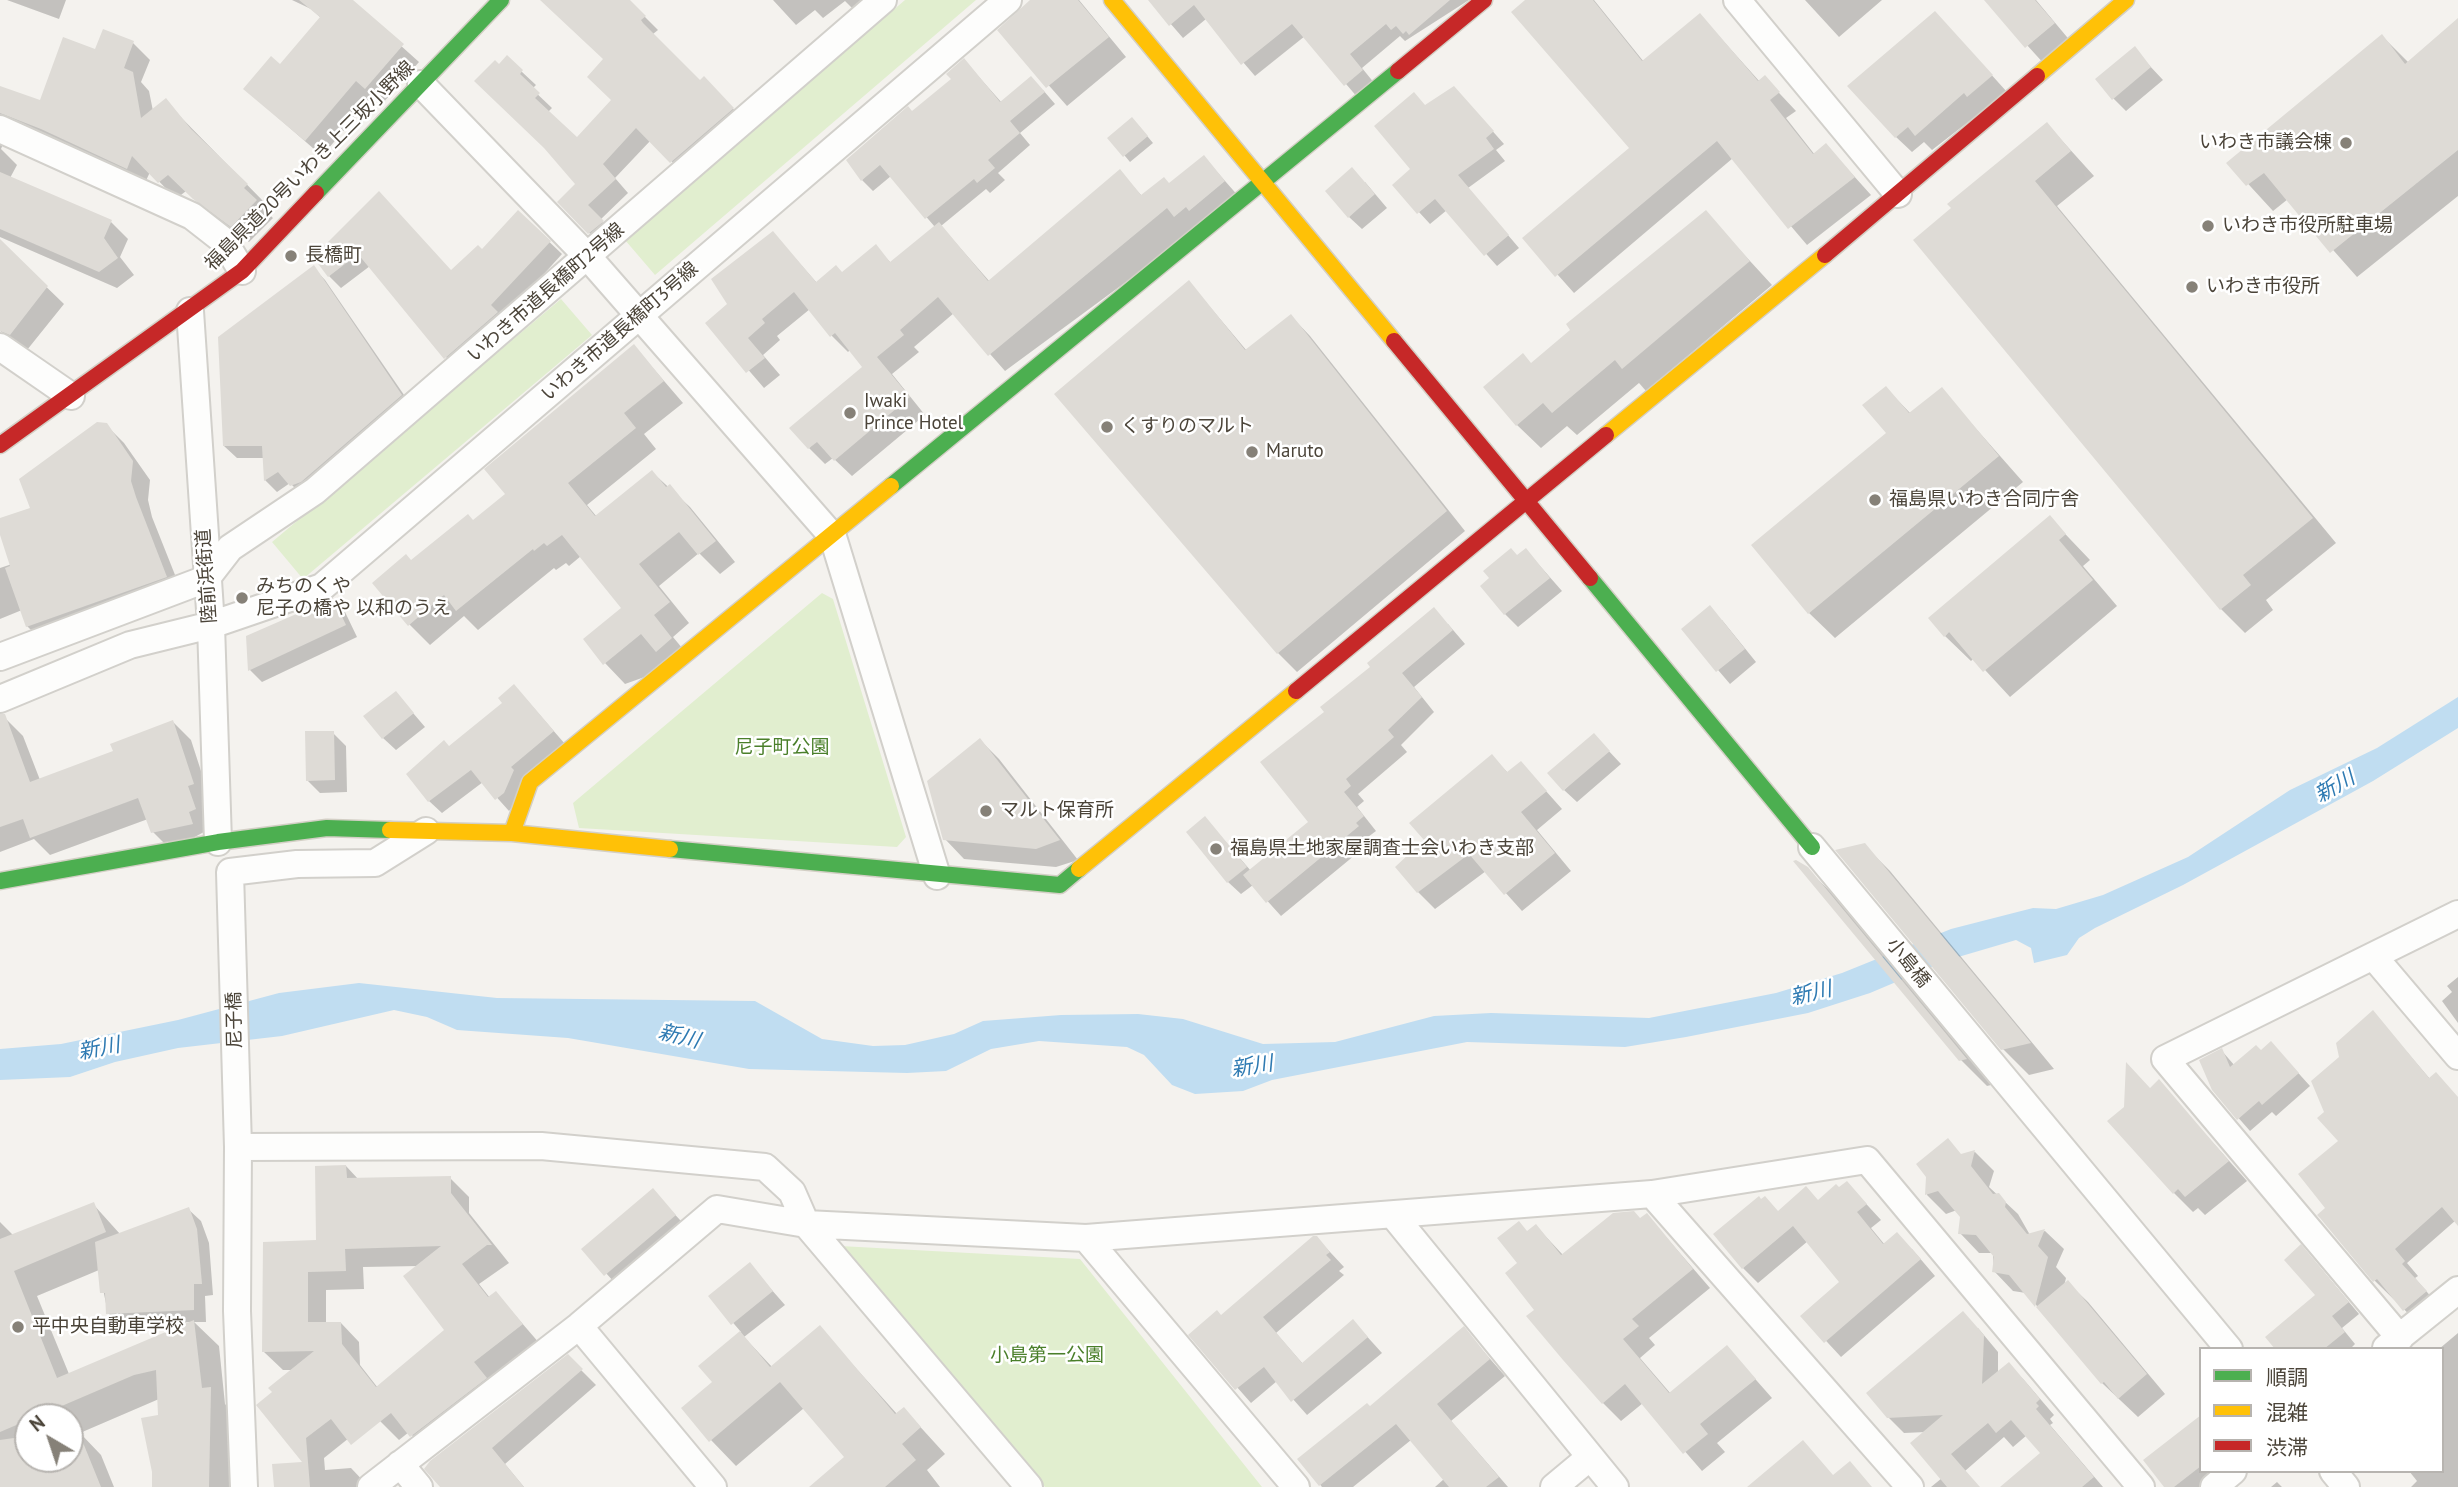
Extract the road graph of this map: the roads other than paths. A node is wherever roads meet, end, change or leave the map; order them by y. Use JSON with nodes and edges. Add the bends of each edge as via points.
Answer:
{"nodes":[{"id":1,"x":501,"y":0,"type":"edge"},
{"id":2,"x":883,"y":0,"type":"edge"},
{"id":3,"x":1007,"y":0,"type":"edge"},
{"id":4,"x":1112,"y":0,"type":"edge"},
{"id":5,"x":1484,"y":0,"type":"edge"},
{"id":6,"x":1737,"y":0,"type":"edge"},
{"id":7,"x":2126,"y":0,"type":"edge"},
{"id":8,"x":421,"y":84,"type":"junction"},
{"id":9,"x":0,"y":128,"type":"edge"},
{"id":10,"x":1263,"y":181,"type":"junction"},
{"id":11,"x":1898,"y":194,"type":"junction"},
{"id":12,"x":589,"y":257,"type":"junction"},
{"id":13,"x":242,"y":271,"type":"junction"},
{"id":14,"x":190,"y":311,"type":"junction"},
{"id":15,"x":638,"y":317,"type":"junction"},
{"id":16,"x":0,"y":347,"type":"edge"},
{"id":17,"x":71,"y":396,"type":"junction"},
{"id":18,"x":0,"y":445,"type":"edge"},
{"id":19,"x":1527,"y":500,"type":"junction"},
{"id":20,"x":832,"y":537,"type":"junction"},
{"id":21,"x":206,"y":579,"type":"junction"},
{"id":22,"x":211,"y":625,"type":"junction"},
{"id":23,"x":0,"y":657,"type":"edge"},
{"id":24,"x":0,"y":699,"type":"edge"},
{"id":25,"x":426,"y":831,"type":"junction"},
{"id":26,"x":512,"y":833,"type":"junction"},
{"id":27,"x":218,"y":842,"type":"junction"},
{"id":28,"x":1812,"y":847,"type":"joint"},
{"id":29,"x":937,"y":876,"type":"junction"},
{"id":30,"x":0,"y":881,"type":"edge"},
{"id":31,"x":2458,"y":914,"type":"edge"},
{"id":32,"x":2374,"y":957,"type":"junction"},
{"id":33,"x":2458,"y":1056,"type":"edge"},
{"id":34,"x":238,"y":1147,"type":"junction"},
{"id":35,"x":1652,"y":1194,"type":"junction"},
{"id":36,"x":1394,"y":1216,"type":"junction"},
{"id":37,"x":806,"y":1224,"type":"junction"},
{"id":38,"x":1086,"y":1238,"type":"junction"},
{"id":39,"x":2458,"y":1290,"type":"edge"},
{"id":40,"x":579,"y":1326,"type":"junction"},
{"id":41,"x":2393,"y":1343,"type":"edge"},
{"id":42,"x":2227,"y":1347,"type":"edge"},
{"id":43,"x":1590,"y":1457,"type":"junction"},
{"id":44,"x":400,"y":1464,"type":"junction"},
{"id":45,"x":2231,"y":1473,"type":"edge"},
{"id":46,"x":2335,"y":1473,"type":"edge"},
{"id":47,"x":244,"y":1487,"type":"edge"},
{"id":48,"x":371,"y":1487,"type":"edge"},
{"id":49,"x":419,"y":1487,"type":"edge"},
{"id":50,"x":713,"y":1487,"type":"edge"},
{"id":51,"x":1029,"y":1487,"type":"edge"},
{"id":52,"x":1296,"y":1487,"type":"edge"},
{"id":53,"x":1553,"y":1487,"type":"edge"},
{"id":54,"x":1615,"y":1487,"type":"edge"},
{"id":55,"x":1910,"y":1487,"type":"edge"},
{"id":56,"x":2141,"y":1487,"type":"edge"},
{"id":57,"x":2214,"y":1487,"type":"edge"},
{"id":58,"x":2346,"y":1487,"type":"edge"}],
"edges":[{"from":1,"to":8,"type":"street","name":"福島県道20号いわき上三坂小野線"},
{"from":2,"to":12,"type":"street","name":"いわき市道長橋町2号線"},
{"from":3,"to":15,"type":"street","name":"いわき市道長橋町3号線"},
{"from":4,"to":10,"type":"street"},
{"from":5,"to":10,"type":"street"},
{"from":6,"to":11,"type":"street"},
{"from":7,"to":11,"type":"street"},
{"from":8,"to":12,"type":"street"},
{"from":8,"to":13,"type":"street","name":"福島県道20号いわき上三坂小野線"},
{"from":9,"to":13,"type":"street","via":[[192,216],[224,241]]},
{"from":10,"to":19,"type":"street"},
{"from":10,"to":20,"type":"street"},
{"from":11,"to":19,"type":"street"},
{"from":12,"to":15,"type":"street"},
{"from":12,"to":21,"type":"street","name":"いわき市道長橋町2号線","via":[[314,491],[230,548]]},
{"from":13,"to":14,"type":"street","name":"福島県道20号いわき上三坂小野線"},
{"from":14,"to":17,"type":"street","name":"福島県道20号いわき上三坂小野線"},
{"from":14,"to":21,"type":"street","name":"陸前浜街道"},
{"from":15,"to":20,"type":"street"},
{"from":15,"to":22,"type":"street","name":"いわき市道長橋町3号線","via":[[322,587]]},
{"from":16,"to":17,"type":"street"},
{"from":17,"to":18,"type":"street","name":"福島県道20号いわき上三坂小野線"},
{"from":19,"to":28,"type":"street"},
{"from":19,"to":29,"type":"street","via":[[1060,885]]},
{"from":20,"to":26,"type":"street","via":[[530,782]]},
{"from":20,"to":29,"type":"street"},
{"from":21,"to":22,"type":"street","name":"陸前浜街道"},
{"from":21,"to":23,"type":"street"},
{"from":22,"to":24,"type":"street","name":"いわき市道長橋町3号線","via":[[130,645]]},
{"from":22,"to":27,"type":"street","name":"陸前浜街道"},
{"from":25,"to":26,"type":"street"},
{"from":25,"to":27,"type":"street","via":[[327,828]]},
{"from":25,"to":34,"type":"street","name":"尼子橋","via":[[375,863],[297,864],[230,872]]},
{"from":26,"to":29,"type":"street"},
{"from":27,"to":30,"type":"street"},
{"from":28,"to":42,"type":"street","name":"小島橋"},
{"from":31,"to":32,"type":"street"},
{"from":32,"to":33,"type":"street"},
{"from":32,"to":41,"type":"street","via":[[2165,1059]]},
{"from":34,"to":37,"type":"street","via":[[541,1146],[765,1167],[792,1192]]},
{"from":34,"to":47,"type":"street","name":"尼子橋","via":[[236,1311]]},
{"from":35,"to":36,"type":"street"},
{"from":35,"to":55,"type":"street"},
{"from":35,"to":56,"type":"street","via":[[1867,1160]]},
{"from":36,"to":38,"type":"street"},
{"from":36,"to":43,"type":"street"},
{"from":37,"to":38,"type":"street"},
{"from":37,"to":40,"type":"street","via":[[717,1209]]},
{"from":37,"to":51,"type":"street"},
{"from":38,"to":52,"type":"street"},
{"from":39,"to":41,"type":"street"},
{"from":40,"to":44,"type":"street"},
{"from":40,"to":50,"type":"street"},
{"from":43,"to":53,"type":"street"},
{"from":43,"to":54,"type":"street"},
{"from":44,"to":48,"type":"street"},
{"from":44,"to":49,"type":"street"},
{"from":45,"to":57,"type":"street"},
{"from":46,"to":58,"type":"street"}]}
